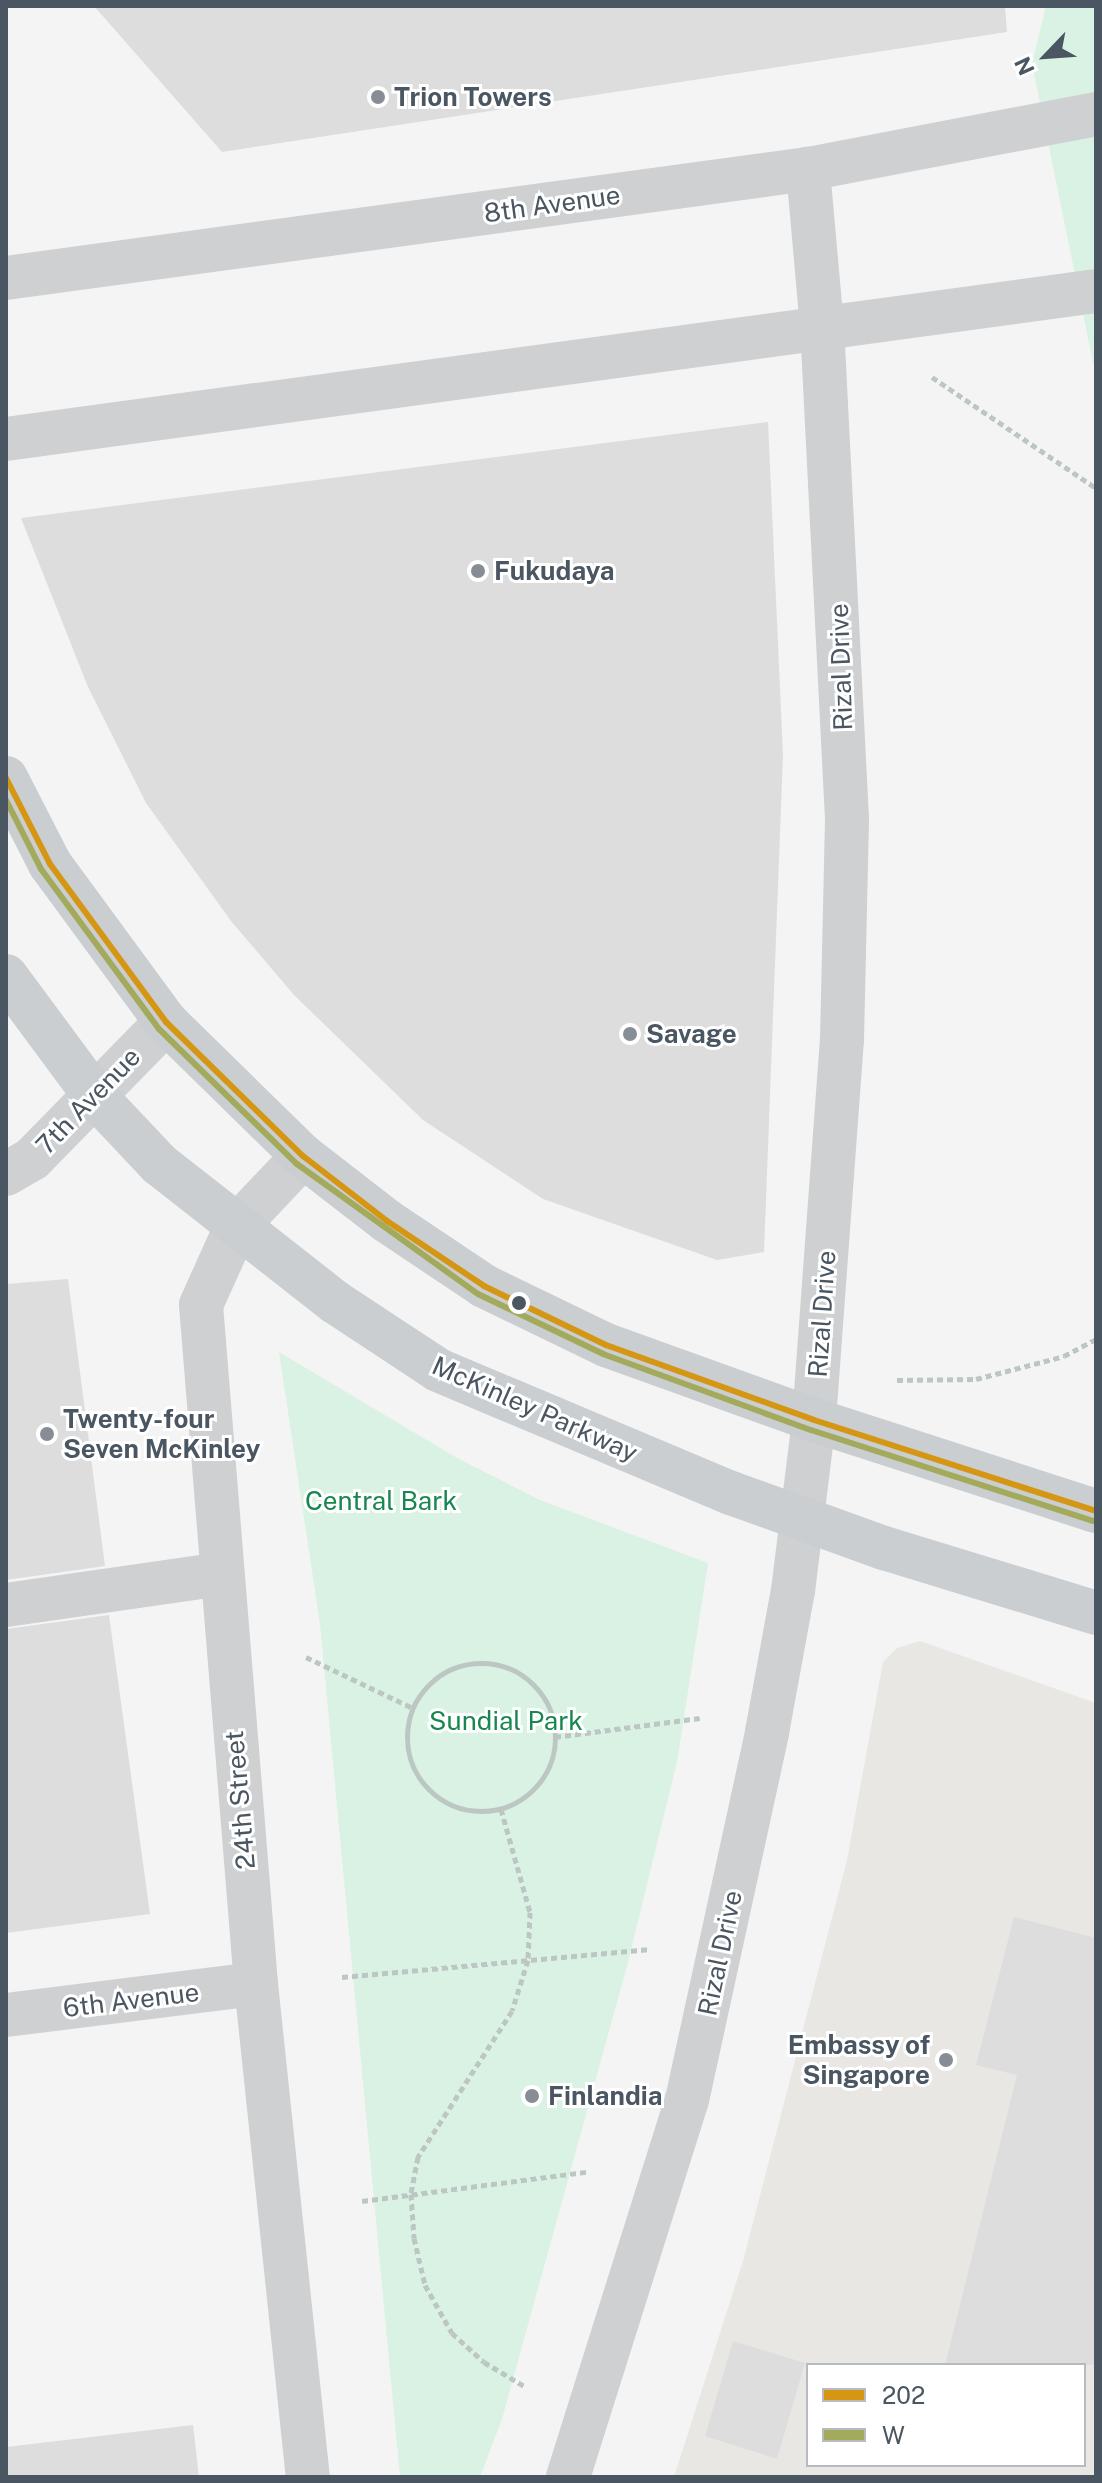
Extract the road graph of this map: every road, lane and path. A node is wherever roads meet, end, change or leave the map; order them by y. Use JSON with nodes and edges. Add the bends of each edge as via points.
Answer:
{"nodes":[{"id":1,"x":1096,"y":114,"type":"edge"},
{"id":2,"x":808,"y":169,"type":"junction"},
{"id":3,"x":6,"y":278,"type":"edge"},
{"id":4,"x":1096,"y":291,"type":"edge"},
{"id":5,"x":822,"y":327,"type":"junction"},
{"id":6,"x":932,"y":377,"type":"dead end"},
{"id":7,"x":6,"y":439,"type":"edge"},
{"id":8,"x":1096,"y":488,"type":"edge"},
{"id":9,"x":6,"y":778,"type":"edge"},
{"id":10,"x":6,"y":976,"type":"edge"},
{"id":11,"x":166,"y":1022,"type":"junction"},
{"id":12,"x":94,"y":1095,"type":"junction"},
{"id":13,"x":303,"y":1156,"type":"junction"},
{"id":14,"x":6,"y":1174,"type":"edge"},
{"id":15,"x":236,"y":1227,"type":"junction"},
{"id":16,"x":1096,"y":1339,"type":"edge"},
{"id":17,"x":897,"y":1380,"type":"dead end"},
{"id":18,"x":814,"y":1420,"type":"junction"},
{"id":19,"x":1096,"y":1511,"type":"edge"},
{"id":20,"x":803,"y":1518,"type":"junction"},
{"id":21,"x":222,"y":1574,"type":"junction"},
{"id":22,"x":6,"y":1605,"type":"edge"},
{"id":23,"x":1096,"y":1613,"type":"edge"},
{"id":24,"x":306,"y":1657,"type":"dead end"},
{"id":25,"x":413,"y":1708,"type":"junction"},
{"id":26,"x":700,"y":1718,"type":"dead end"},
{"id":27,"x":555,"y":1737,"type":"junction"},
{"id":28,"x":501,"y":1809,"type":"junction"},
{"id":29,"x":648,"y":1949,"type":"dead end"},
{"id":30,"x":528,"y":1960,"type":"junction"},
{"id":31,"x":342,"y":1977,"type":"dead end"},
{"id":32,"x":256,"y":1984,"type":"junction"},
{"id":33,"x":6,"y":2015,"type":"edge"},
{"id":34,"x":586,"y":2172,"type":"dead end"},
{"id":35,"x":411,"y":2194,"type":"junction"},
{"id":36,"x":362,"y":2201,"type":"dead end"},
{"id":37,"x":526,"y":2387,"type":"dead end"},
{"id":38,"x":308,"y":2477,"type":"edge"},
{"id":39,"x":568,"y":2477,"type":"edge"}],
"edges":[{"from":1,"to":2,"type":"street","name":"8th Avenue"},
{"from":2,"to":3,"type":"street","name":"8th Avenue"},
{"from":2,"to":5,"type":"street","name":"Rizal Drive"},
{"from":4,"to":5,"type":"street"},
{"from":5,"to":7,"type":"street"},
{"from":5,"to":18,"type":"street","name":"Rizal Drive","via":[[845,772],[846,939]]},
{"from":6,"to":8,"type":"path"},
{"from":9,"to":11,"type":"main road","via":[[50,864]]},
{"from":10,"to":12,"type":"main road","name":"McKinley Parkway"},
{"from":11,"to":12,"type":"street","name":"7th Avenue"},
{"from":11,"to":13,"type":"main road"},
{"from":12,"to":14,"type":"street","name":"7th Avenue","via":[[32,1159]]},
{"from":12,"to":15,"type":"main road","name":"McKinley Parkway","via":[[159,1164]]},
{"from":13,"to":15,"type":"street","name":"24th Street"},
{"from":13,"to":18,"type":"main road","via":[[484,1286],[606,1345]]},
{"from":15,"to":20,"type":"main road","name":"McKinley Parkway","via":[[438,1370]]},
{"from":15,"to":21,"type":"street","name":"24th Street","via":[[201,1305]]},
{"from":16,"to":17,"type":"path","via":[[1064,1356],[976,1379]]},
{"from":18,"to":19,"type":"main road"},
{"from":18,"to":20,"type":"street","name":"Rizal Drive"},
{"from":20,"to":23,"type":"main road","name":"McKinley Parkway"},
{"from":20,"to":39,"type":"street","name":"Rizal Drive","via":[[767,1732],[687,2100]]},
{"from":21,"to":22,"type":"street"},
{"from":21,"to":32,"type":"street","name":"24th Street"},
{"from":24,"to":25,"type":"path"},
{"from":25,"to":27,"type":"path","via":[[433,1678],[459,1665],[487,1662],[527,1679],[546,1702]]},
{"from":25,"to":28,"type":"path","via":[[406,1742],[413,1766],[431,1792],[451,1805],[482,1812]]},
{"from":26,"to":27,"type":"path"},
{"from":27,"to":28,"type":"path","via":[[542,1780]]},
{"from":28,"to":30,"type":"path","via":[[530,1912]]},
{"from":29,"to":30,"type":"path"},
{"from":30,"to":31,"type":"path"},
{"from":30,"to":35,"type":"path","via":[[512,2011],[418,2157]]},
{"from":32,"to":33,"type":"street","name":"6th Avenue"},
{"from":32,"to":38,"type":"street","name":"24th Street"},
{"from":34,"to":35,"type":"path"},
{"from":35,"to":36,"type":"path"},
{"from":35,"to":37,"type":"path","via":[[425,2285],[452,2333],[484,2362]]}]}
